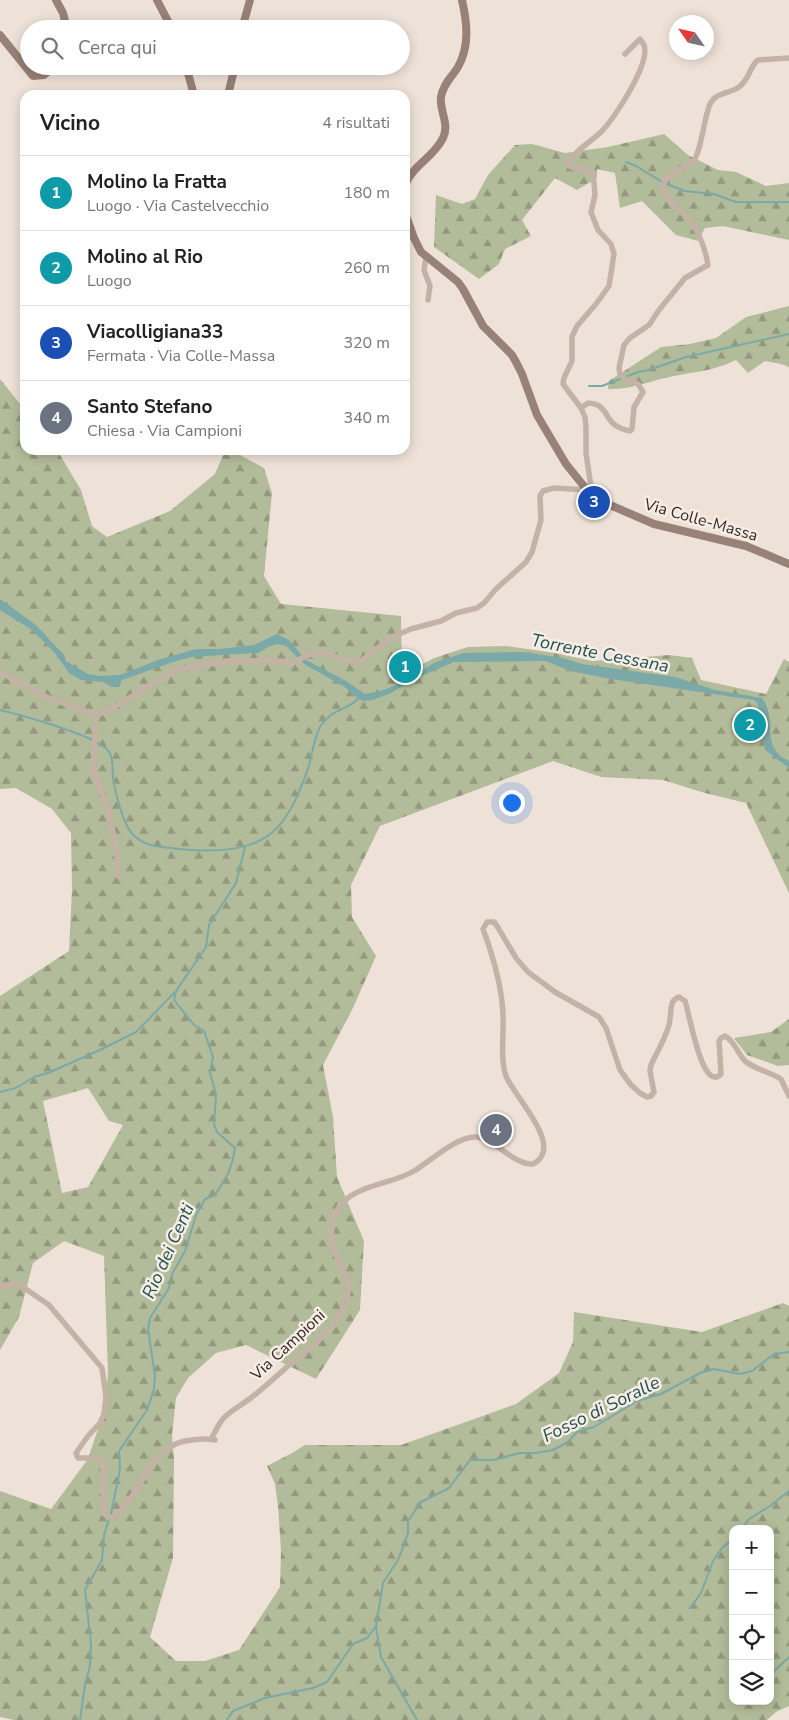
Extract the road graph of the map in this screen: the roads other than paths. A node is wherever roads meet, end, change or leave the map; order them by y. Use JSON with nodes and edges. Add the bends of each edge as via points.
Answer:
{"nodes":[{"id":1,"x":56,"y":0,"type":"edge"},
{"id":2,"x":157,"y":0,"type":"edge"},
{"id":3,"x":250,"y":0,"type":"edge"},
{"id":4,"x":462,"y":0,"type":"edge"},
{"id":5,"x":64,"y":20,"type":"edge"},
{"id":6,"x":167,"y":20,"type":"edge"},
{"id":7,"x":244,"y":20,"type":"edge"},
{"id":8,"x":0,"y":35,"type":"edge"},
{"id":9,"x":625,"y":54,"type":"dead end"},
{"id":10,"x":789,"y":58,"type":"edge"},
{"id":11,"x":20,"y":60,"type":"edge"},
{"id":12,"x":188,"y":75,"type":"edge"},
{"id":13,"x":233,"y":75,"type":"edge"},
{"id":14,"x":193,"y":90,"type":"edge"},
{"id":15,"x":229,"y":90,"type":"edge"},
{"id":16,"x":410,"y":176,"type":"edge"},
{"id":17,"x":410,"y":227,"type":"edge"},
{"id":18,"x":426,"y":257,"type":"junction"},
{"id":19,"x":428,"y":300,"type":"dead end"},
{"id":20,"x":582,"y":408,"type":"junction"},
{"id":21,"x":589,"y":492,"type":"junction"},
{"id":22,"x":789,"y":564,"type":"edge"},
{"id":23,"x":0,"y":672,"type":"edge"},
{"id":24,"x":96,"y":715,"type":"junction"},
{"id":25,"x":118,"y":876,"type":"dead end"},
{"id":26,"x":789,"y":1096,"type":"edge"},
{"id":27,"x":0,"y":1286,"type":"edge"}],
"edges":[{"from":1,"to":5,"type":"street"},
{"from":2,"to":6,"type":"street"},
{"from":3,"to":7,"type":"street"},
{"from":4,"to":16,"type":"street","via":[[466,46],[441,95],[445,134]]},
{"from":8,"to":11,"type":"street"},
{"from":9,"to":20,"type":"street","via":[[640,39],[645,46],[637,78],[611,120],[568,164],[593,172],[595,194],[591,212],[598,230],[611,244],[614,254],[609,286],[577,326],[572,338],[572,361],[563,384]]},
{"from":10,"to":20,"type":"street","via":[[758,60],[748,79],[739,87],[717,95],[705,118],[698,155],[665,180],[665,194],[700,235],[708,265],[685,278],[649,325],[624,345],[618,368],[620,374],[638,384],[643,392],[634,408],[632,428],[630,431],[614,424],[596,404],[588,403]]},
{"from":12,"to":14,"type":"street"},
{"from":13,"to":15,"type":"street"},
{"from":17,"to":18,"type":"street","name":"Via Colle-Massa","via":[[417,246]]},
{"from":18,"to":19,"type":"street","via":[[424,270],[430,286]]},
{"from":18,"to":21,"type":"street","name":"Via Colle-Massa","via":[[458,282],[483,326],[512,355],[537,415],[566,464]]},
{"from":20,"to":21,"type":"street"},
{"from":21,"to":22,"type":"street","name":"Via Colle-Massa","via":[[603,502],[654,524],[746,546]]},
{"from":21,"to":24,"type":"street","via":[[554,488],[543,491],[540,496],[541,520],[534,545],[520,569],[479,607],[395,636],[362,661],[345,660],[325,653],[308,655],[292,663],[264,659],[186,668],[172,672]]},
{"from":23,"to":24,"type":"street","via":[[46,697]]},
{"from":24,"to":25,"type":"street","via":[[93,770],[117,851]]},
{"from":26,"to":27,"type":"street","name":"Via Campioni","via":[[782,1079],[746,1062],[731,1039],[725,1036],[719,1041],[718,1050],[721,1074],[714,1078],[710,1076],[703,1065],[685,1001],[679,997],[672,1001],[669,1026],[650,1071],[654,1092],[651,1096],[644,1095],[620,1070],[599,1017],[535,978],[516,958],[497,926],[489,921],[485,923],[502,1002],[504,1069],[544,1142],[542,1158],[533,1164],[524,1163],[477,1136],[471,1137],[412,1172],[343,1202],[337,1209],[331,1228],[348,1294],[333,1324],[308,1349],[224,1418],[212,1437],[215,1440],[181,1441],[164,1451],[123,1508],[112,1518],[104,1514],[103,1509],[103,1462],[96,1458],[78,1458],[76,1453],[100,1424],[104,1414],[106,1387],[101,1366],[42,1298],[17,1284]]}]}
